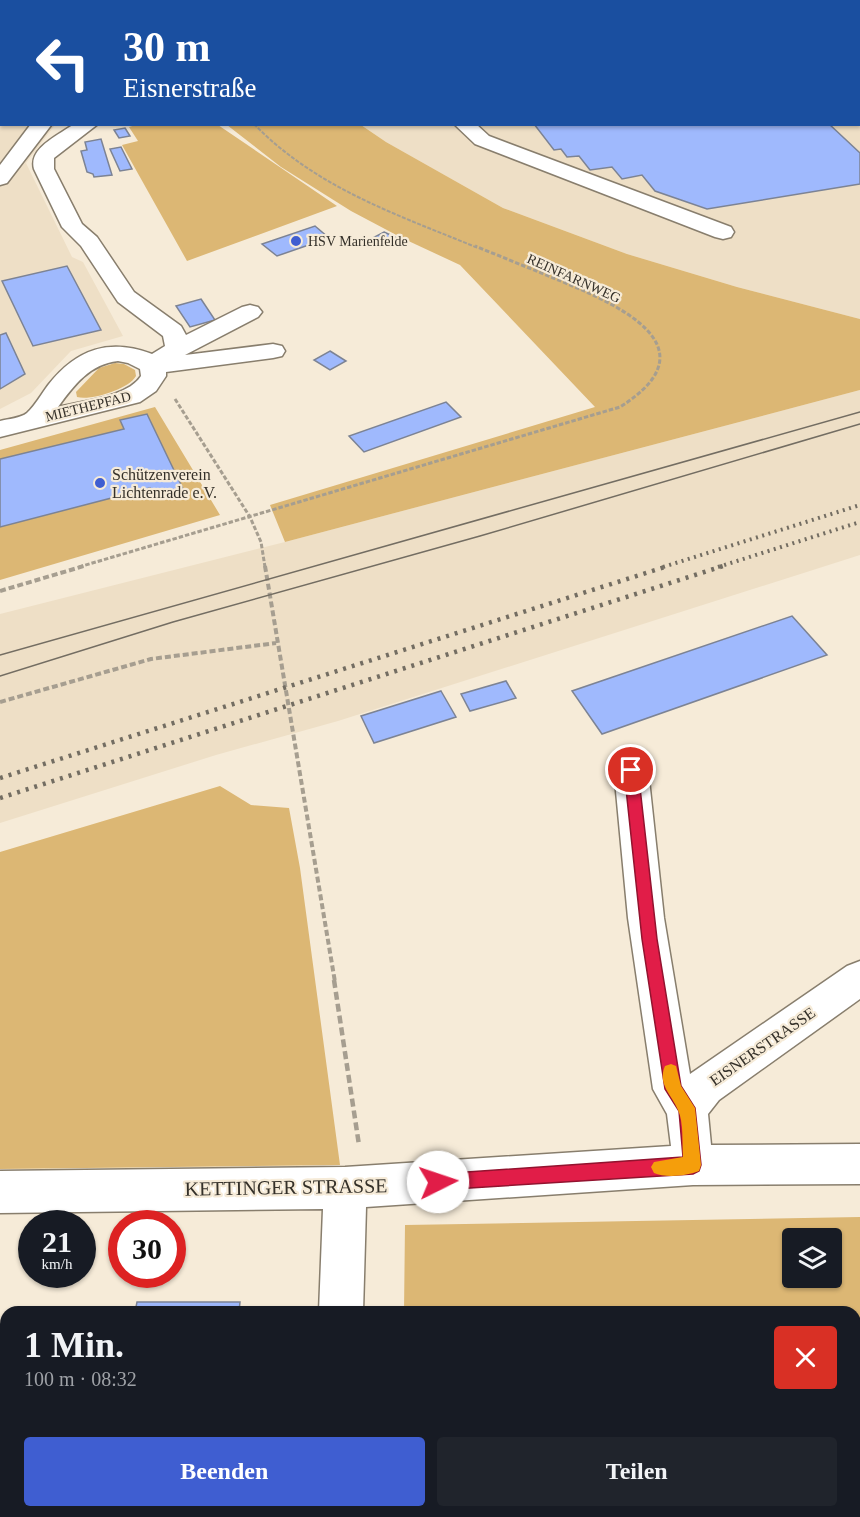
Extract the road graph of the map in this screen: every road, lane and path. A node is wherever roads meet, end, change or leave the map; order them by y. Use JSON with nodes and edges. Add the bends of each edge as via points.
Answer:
{"nodes":[{"id":1,"x":40,"y":126,"type":"edge"},
{"id":2,"x":85,"y":126,"type":"edge"},
{"id":3,"x":256,"y":126,"type":"edge"},
{"id":4,"x":466,"y":126,"type":"edge"},
{"id":5,"x":0,"y":179,"type":"edge"},
{"id":6,"x":723,"y":232,"type":"dead end"},
{"id":7,"x":250,"y":312,"type":"dead end"},
{"id":8,"x":177,"y":349,"type":"junction"},
{"id":9,"x":273,"y":351,"type":"dead end"},
{"id":10,"x":151,"y":364,"type":"junction"},
{"id":11,"x":172,"y":394,"type":"dead end"},
{"id":12,"x":35,"y":420,"type":"junction"},
{"id":13,"x":0,"y":429,"type":"edge"},
{"id":14,"x":250,"y":517,"type":"junction"},
{"id":15,"x":0,"y":591,"type":"edge"},
{"id":16,"x":276,"y":643,"type":"junction"},
{"id":17,"x":0,"y":702,"type":"edge"},
{"id":18,"x":631,"y":770,"type":"dead end"},
{"id":19,"x":860,"y":978,"type":"edge"},
{"id":20,"x":687,"y":1108,"type":"junction"},
{"id":21,"x":860,"y":1164,"type":"edge"},
{"id":22,"x":693,"y":1165,"type":"junction"},
{"id":23,"x":345,"y":1188,"type":"junction"},
{"id":24,"x":0,"y":1192,"type":"edge"},
{"id":25,"x":341,"y":1306,"type":"edge"}],
"edges":[{"from":1,"to":5,"type":"street"},
{"from":2,"to":8,"type":"street","via":[[44,155],[44,169],[73,227],[89,242],[126,297],[172,331]]},
{"from":3,"to":14,"type":"path","name":"REINFARNWEG","via":[[282,152],[363,201],[579,289],[638,320],[659,348],[660,362],[654,380],[638,397],[620,407]]},
{"from":4,"to":6,"type":"street","via":[[482,140]]},
{"from":7,"to":8,"type":"street"},
{"from":8,"to":10,"type":"street"},
{"from":9,"to":10,"type":"street"},
{"from":10,"to":12,"type":"street","name":"MIETHEPFAD","via":[[152,381],[131,397]]},
{"from":10,"to":12,"type":"street","name":"MIETHEPFAD","via":[[123,353],[86,362]]},
{"from":11,"to":14,"type":"path"},
{"from":12,"to":13,"type":"street","name":"MIETHEPFAD"},
{"from":14,"to":15,"type":"path","name":"REINFARNWEG"},
{"from":14,"to":16,"type":"path","via":[[261,542]]},
{"from":16,"to":17,"type":"path","via":[[151,659]]},
{"from":16,"to":23,"type":"path","via":[[325,918],[361,1160]]},
{"from":18,"to":20,"type":"street","via":[[646,918],[673,1089]]},
{"from":19,"to":20,"type":"street","name":"EISNERSTRASSE","via":[[705,1087]]},
{"from":20,"to":22,"type":"street"},
{"from":21,"to":22,"type":"street","name":"KETTINGER STRASSE"},
{"from":22,"to":23,"type":"street","name":"KETTINGER STRASSE"},
{"from":23,"to":24,"type":"street","name":"KETTINGER STRASSE"},
{"from":23,"to":25,"type":"street"}]}
